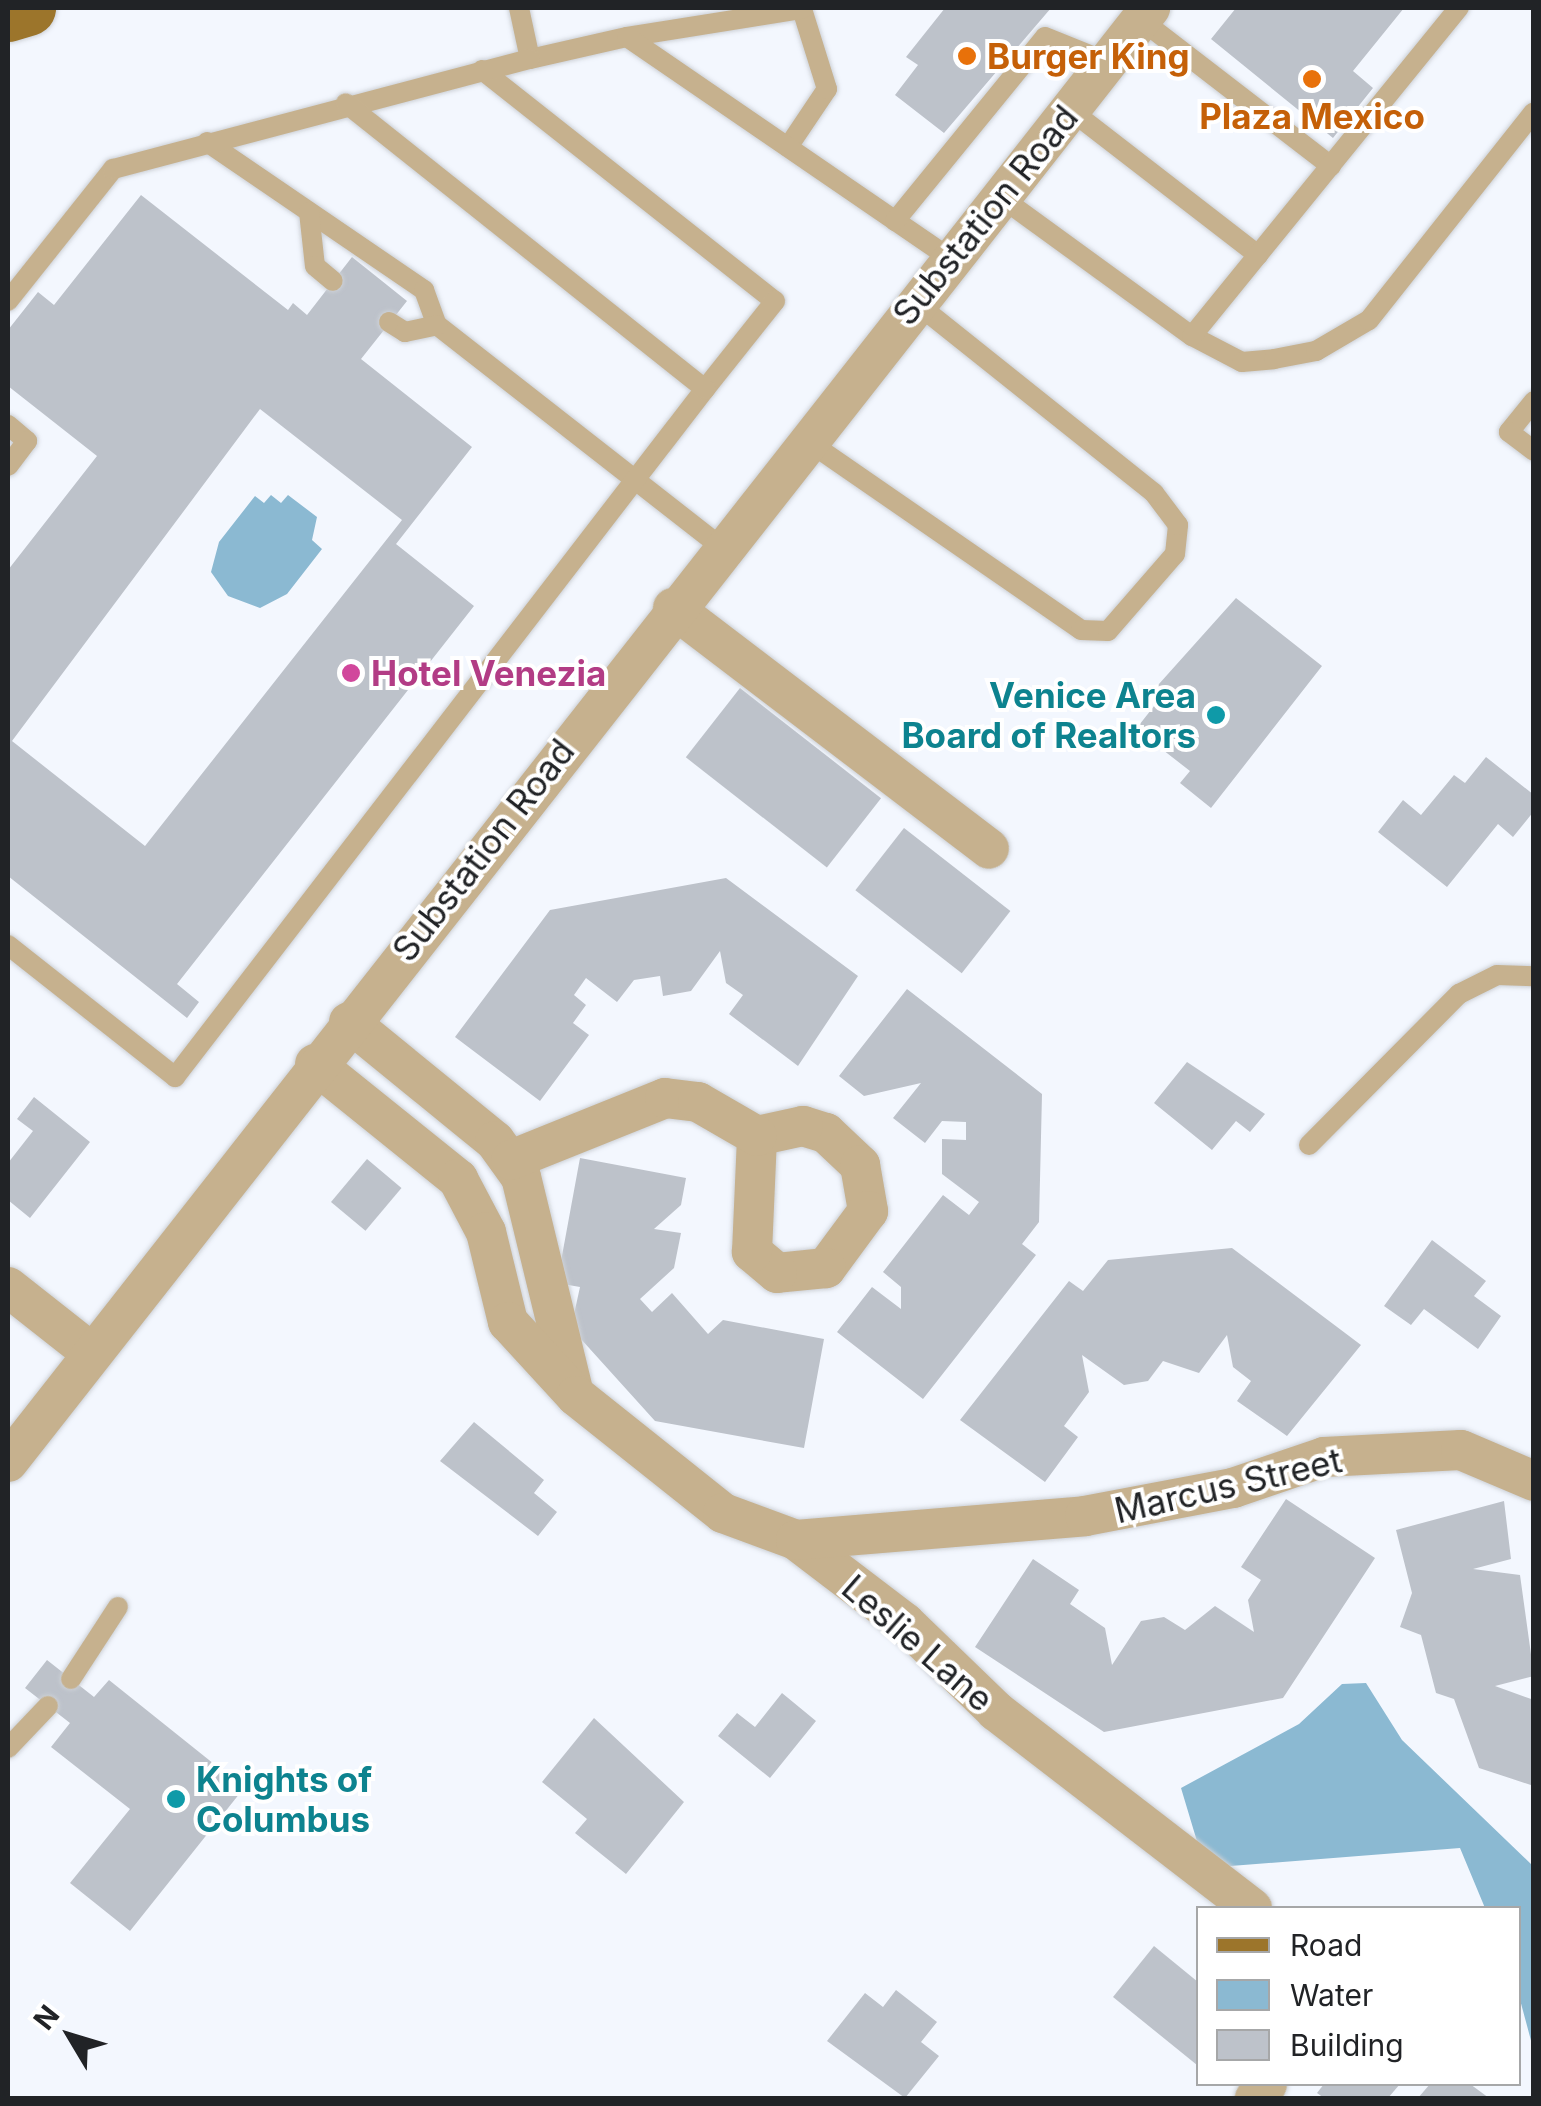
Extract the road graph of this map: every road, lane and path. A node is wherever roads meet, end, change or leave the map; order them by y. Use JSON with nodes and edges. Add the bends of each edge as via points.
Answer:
{"nodes":[{"id":1,"x":28,"y":8,"type":"edge"},
{"id":2,"x":519,"y":8,"type":"edge"},
{"id":3,"x":1459,"y":8,"type":"edge"},
{"id":4,"x":1145,"y":13,"type":"edge"},
{"id":5,"x":8,"y":14,"type":"edge"},
{"id":6,"x":627,"y":37,"type":"junction"},
{"id":7,"x":530,"y":59,"type":"junction"},
{"id":8,"x":1107,"y":62,"type":"junction"},
{"id":9,"x":482,"y":70,"type":"junction"},
{"id":10,"x":346,"y":103,"type":"junction"},
{"id":11,"x":1069,"y":109,"type":"junction"},
{"id":12,"x":1534,"y":112,"type":"edge"},
{"id":13,"x":207,"y":142,"type":"junction"},
{"id":14,"x":788,"y":147,"type":"junction"},
{"id":15,"x":1331,"y":166,"type":"junction"},
{"id":16,"x":999,"y":196,"type":"junction"},
{"id":17,"x":309,"y":212,"type":"junction"},
{"id":18,"x":896,"y":221,"type":"junction"},
{"id":19,"x":1258,"y":255,"type":"junction"},
{"id":20,"x":950,"y":258,"type":"junction"},
{"id":21,"x":333,"y":280,"type":"dead end"},
{"id":22,"x":8,"y":300,"type":"edge"},
{"id":23,"x":915,"y":302,"type":"junction"},
{"id":24,"x":390,"y":322,"type":"dead end"},
{"id":25,"x":437,"y":325,"type":"junction"},
{"id":26,"x":1192,"y":336,"type":"junction"},
{"id":27,"x":705,"y":389,"type":"junction"},
{"id":28,"x":1534,"y":401,"type":"edge"},
{"id":29,"x":8,"y":425,"type":"edge"},
{"id":30,"x":806,"y":440,"type":"junction"},
{"id":31,"x":1534,"y":451,"type":"edge"},
{"id":32,"x":8,"y":466,"type":"edge"},
{"id":33,"x":633,"y":485,"type":"junction"},
{"id":34,"x":720,"y":547,"type":"junction"},
{"id":35,"x":673,"y":608,"type":"junction"},
{"id":36,"x":990,"y":848,"type":"dead end"},
{"id":37,"x":8,"y":946,"type":"edge"},
{"id":38,"x":1534,"y":976,"type":"edge"},
{"id":39,"x":348,"y":1022,"type":"junction"},
{"id":40,"x":315,"y":1064,"type":"junction"},
{"id":41,"x":757,"y":1136,"type":"dead end"},
{"id":42,"x":1308,"y":1144,"type":"dead end"},
{"id":43,"x":511,"y":1160,"type":"junction"},
{"id":44,"x":8,"y":1287,"type":"edge"},
{"id":45,"x":92,"y":1353,"type":"junction"},
{"id":46,"x":576,"y":1396,"type":"junction"},
{"id":47,"x":8,"y":1462,"type":"edge"},
{"id":48,"x":1534,"y":1481,"type":"edge"},
{"id":49,"x":796,"y":1540,"type":"junction"},
{"id":50,"x":118,"y":1608,"type":"dead end"},
{"id":51,"x":70,"y":1679,"type":"dead end"},
{"id":52,"x":48,"y":1706,"type":"dead end"},
{"id":53,"x":8,"y":1748,"type":"edge"},
{"id":54,"x":1249,"y":1906,"type":"edge"}],
"edges":[{"from":1,"to":5,"type":"main road"},
{"from":2,"to":7,"type":"lane"},
{"from":3,"to":15,"type":"lane"},
{"from":4,"to":8,"type":"street","name":"Substation Road"},
{"from":4,"to":15,"type":"lane"},
{"from":6,"to":7,"type":"lane"},
{"from":6,"to":14,"type":"lane"},
{"from":6,"to":14,"type":"lane","via":[[802,9],[828,89]]},
{"from":7,"to":9,"type":"lane"},
{"from":8,"to":11,"type":"street","name":"Substation Road"},
{"from":8,"to":18,"type":"lane","via":[[1046,37]]},
{"from":9,"to":10,"type":"lane"},
{"from":9,"to":27,"type":"lane","via":[[775,301]]},
{"from":10,"to":13,"type":"lane"},
{"from":10,"to":27,"type":"lane"},
{"from":11,"to":16,"type":"street","name":"Substation Road"},
{"from":11,"to":19,"type":"lane"},
{"from":12,"to":26,"type":"lane","via":[[1369,320],[1340,340],[1242,362]]},
{"from":13,"to":17,"type":"lane"},
{"from":13,"to":22,"type":"lane","via":[[112,169]]},
{"from":14,"to":18,"type":"lane"},
{"from":15,"to":19,"type":"lane"},
{"from":16,"to":20,"type":"street","name":"Substation Road"},
{"from":16,"to":26,"type":"lane"},
{"from":17,"to":21,"type":"lane","via":[[315,266]]},
{"from":17,"to":25,"type":"lane","via":[[424,290]]},
{"from":18,"to":20,"type":"lane"},
{"from":19,"to":26,"type":"lane"},
{"from":20,"to":23,"type":"street","name":"Substation Road"},
{"from":23,"to":30,"type":"street","name":"Substation Road"},
{"from":23,"to":30,"type":"lane","via":[[1154,493],[1178,525],[1175,554],[1108,631],[1081,630]]},
{"from":24,"to":25,"type":"lane","via":[[405,332]]},
{"from":25,"to":33,"type":"lane"},
{"from":27,"to":33,"type":"lane"},
{"from":28,"to":31,"type":"lane","via":[[1509,432]]},
{"from":29,"to":32,"type":"lane","via":[[28,441]]},
{"from":30,"to":34,"type":"street","name":"Substation Road"},
{"from":33,"to":34,"type":"lane"},
{"from":33,"to":37,"type":"lane","via":[[176,1077]]},
{"from":34,"to":35,"type":"street","name":"Substation Road"},
{"from":35,"to":36,"type":"street"},
{"from":35,"to":39,"type":"street","name":"Substation Road"},
{"from":38,"to":42,"type":"lane","via":[[1497,976],[1459,994]]},
{"from":39,"to":40,"type":"street","name":"Substation Road"},
{"from":39,"to":43,"type":"street"},
{"from":40,"to":45,"type":"street","name":"Substation Road"},
{"from":40,"to":46,"type":"street","name":"Leslie Lane","via":[[458,1179],[482,1221],[508,1322]]},
{"from":41,"to":43,"type":"street","via":[[698,1102],[665,1098]]},
{"from":43,"to":46,"type":"street"},
{"from":44,"to":45,"type":"street"},
{"from":45,"to":47,"type":"street","name":"Substation Road"},
{"from":46,"to":49,"type":"street","name":"Leslie Lane","via":[[723,1513]]},
{"from":48,"to":49,"type":"street","name":"Marcus Street","via":[[1461,1450],[1324,1457],[1233,1488],[1085,1516]]},
{"from":49,"to":54,"type":"street","name":"Leslie Lane","via":[[904,1623],[996,1711]]},
{"from":50,"to":51,"type":"lane"},
{"from":52,"to":53,"type":"lane"}]}
